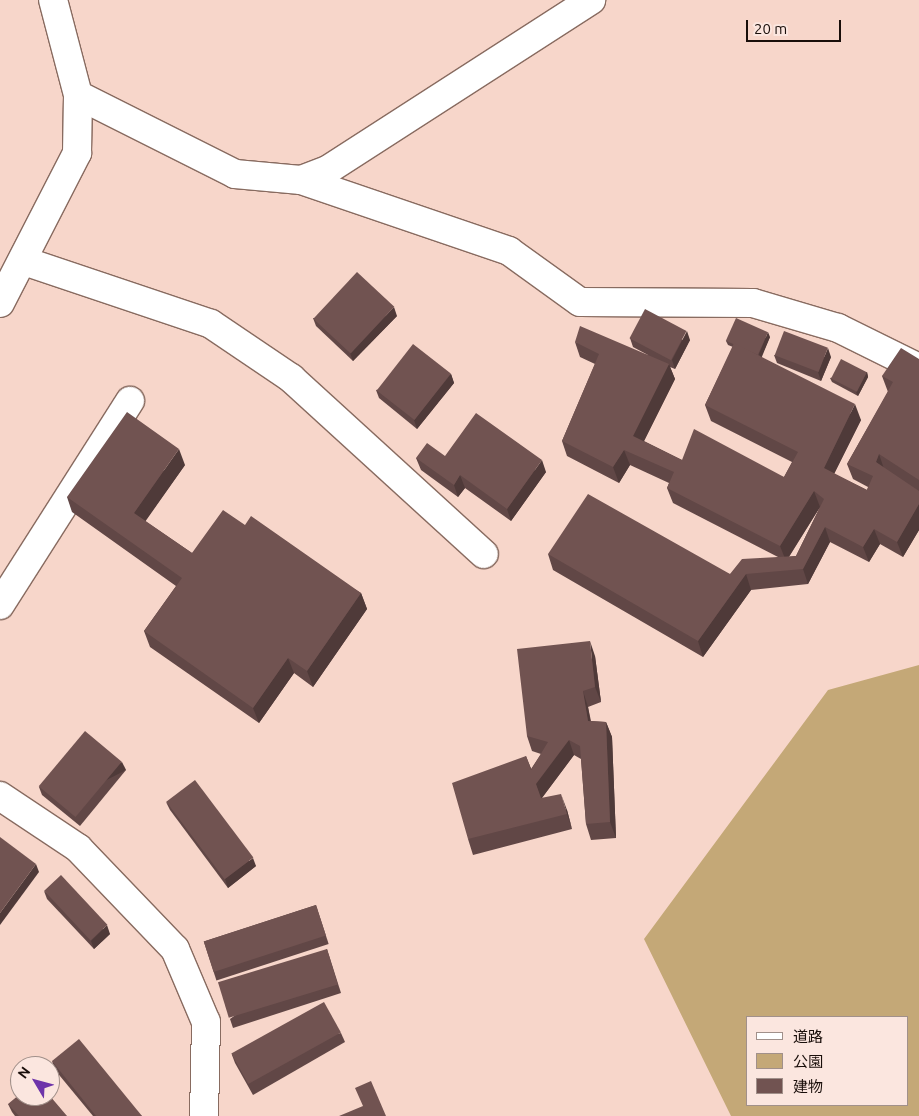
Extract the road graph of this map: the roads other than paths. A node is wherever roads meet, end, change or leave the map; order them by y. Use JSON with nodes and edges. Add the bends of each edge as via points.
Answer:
{"nodes":[{"id":1,"x":591,"y":0,"type":"edge"},
{"id":2,"x":50,"y":1,"type":"edge"},
{"id":3,"x":78,"y":95,"type":"junction"},
{"id":4,"x":301,"y":180,"type":"junction"},
{"id":5,"x":24,"y":261,"type":"junction"},
{"id":6,"x":0,"y":302,"type":"edge"},
{"id":7,"x":919,"y":368,"type":"edge"},
{"id":8,"x":130,"y":401,"type":"dead end"},
{"id":9,"x":484,"y":554,"type":"dead end"},
{"id":10,"x":0,"y":605,"type":"edge"},
{"id":11,"x":0,"y":796,"type":"edge"},
{"id":12,"x":204,"y":1116,"type":"edge"}],
"edges":[{"from":1,"to":4,"type":"street","via":[[329,169]]},
{"from":2,"to":3,"type":"street"},
{"from":3,"to":4,"type":"street","via":[[235,174]]},
{"from":3,"to":5,"type":"street","via":[[77,153]]},
{"from":4,"to":7,"type":"street","via":[[509,251],[580,302],[753,304],[838,328]]},
{"from":5,"to":6,"type":"street"},
{"from":5,"to":9,"type":"street","via":[[211,324],[291,378]]},
{"from":8,"to":10,"type":"street"},
{"from":11,"to":12,"type":"street","via":[[78,848],[175,949],[206,1022]]}]}
